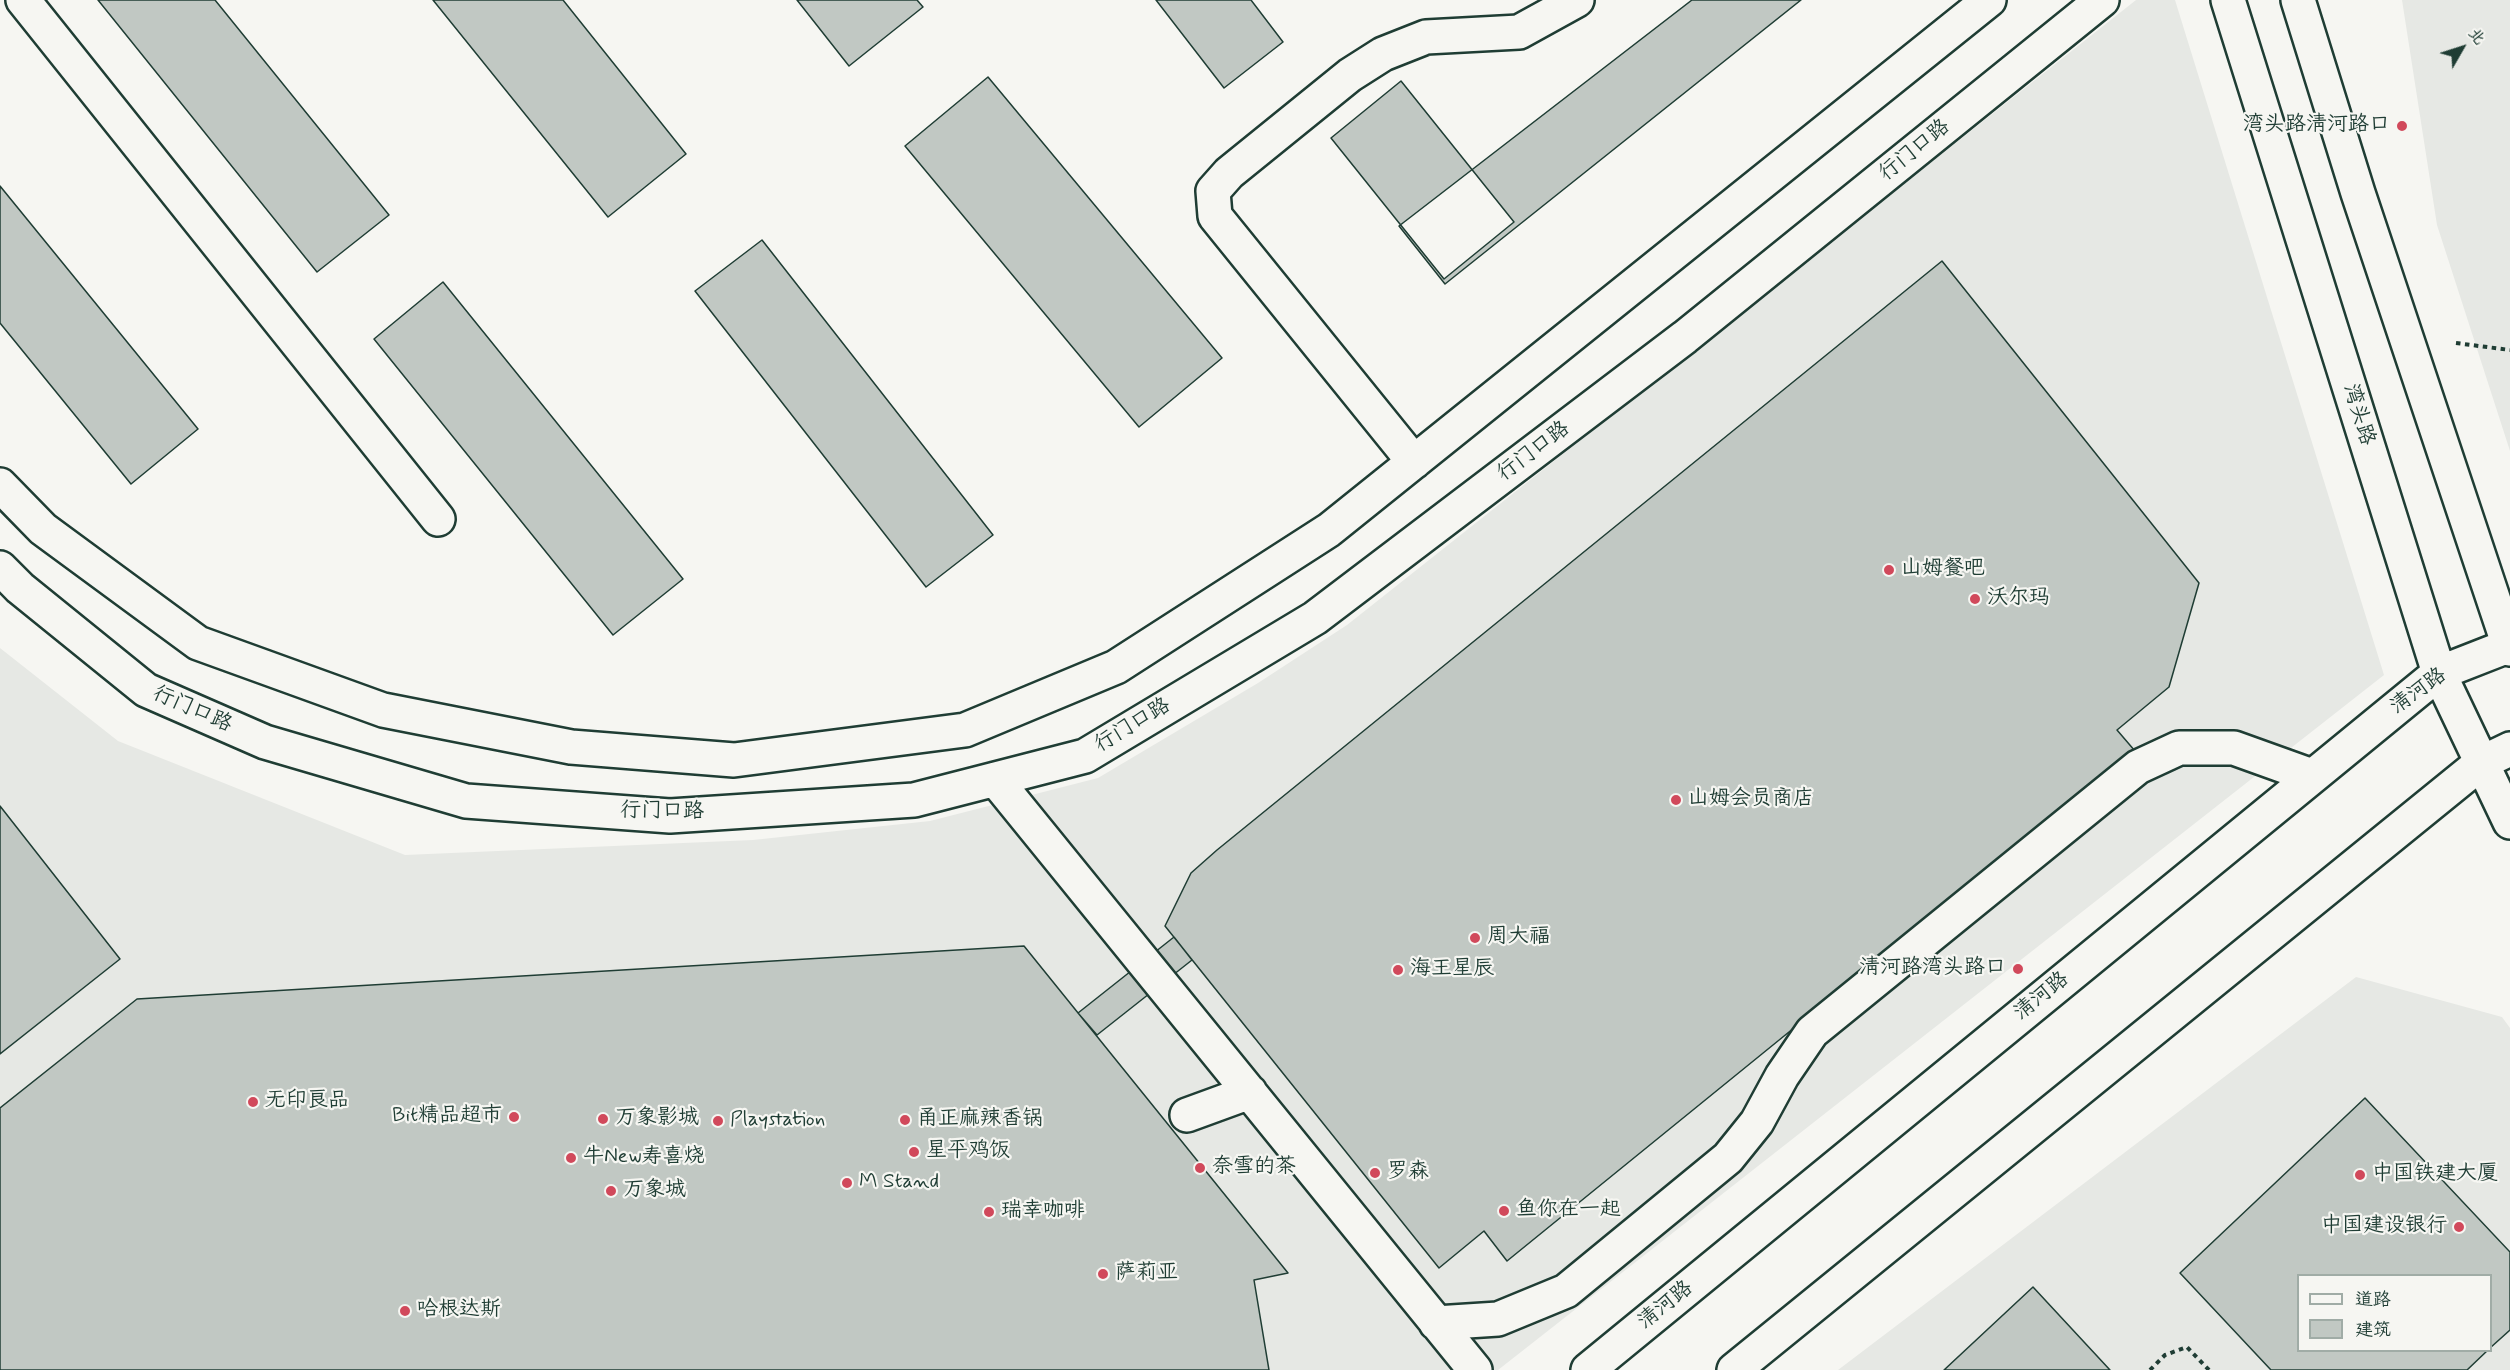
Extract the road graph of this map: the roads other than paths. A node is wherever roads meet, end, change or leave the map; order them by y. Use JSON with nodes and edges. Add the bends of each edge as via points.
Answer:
{"nodes":[{"id":1,"x":23,"y":0,"type":"edge"},
{"id":2,"x":1577,"y":0,"type":"edge"},
{"id":3,"x":1989,"y":0,"type":"edge"},
{"id":4,"x":2102,"y":0,"type":"edge"},
{"id":5,"x":2228,"y":0,"type":"edge"},
{"id":6,"x":2298,"y":0,"type":"edge"},
{"id":7,"x":1414,"y":462,"type":"junction"},
{"id":8,"x":0,"y":485,"type":"edge"},
{"id":9,"x":438,"y":519,"type":"dead end"},
{"id":10,"x":0,"y":568,"type":"edge"},
{"id":11,"x":2509,"y":647,"type":"edge"},
{"id":12,"x":2439,"y":673,"type":"junction"},
{"id":13,"x":2496,"y":756,"type":"edge"},
{"id":14,"x":2312,"y":776,"type":"junction"},
{"id":15,"x":995,"y":778,"type":"junction"},
{"id":16,"x":2510,"y":822,"type":"edge"},
{"id":17,"x":1250,"y":1092,"type":"junction"},
{"id":18,"x":1187,"y":1115,"type":"dead end"},
{"id":19,"x":1436,"y":1323,"type":"junction"},
{"id":20,"x":1475,"y":1370,"type":"edge"},
{"id":21,"x":1588,"y":1370,"type":"edge"},
{"id":22,"x":1734,"y":1370,"type":"edge"}],
"edges":[{"from":1,"to":9,"type":"street"},
{"from":2,"to":7,"type":"street","via":[[1519,32],[1426,37],[1383,54],[1350,75],[1229,173],[1213,191],[1215,216]]},
{"from":3,"to":7,"type":"street"},
{"from":4,"to":15,"type":"street","name":"行门口路","via":[[1685,338],[1315,618],[1084,756]]},
{"from":5,"to":12,"type":"street","name":"湾头路"},
{"from":6,"to":11,"type":"street","via":[[2358,194]]},
{"from":7,"to":8,"type":"street","via":[[1329,531],[1116,667],[965,730],[734,760],[571,747],[383,710],[198,643],[43,529]]},
{"from":10,"to":15,"type":"street","name":"行门口路","via":[[146,690],[265,742],[466,801],[670,816],[914,800]]},
{"from":11,"to":12,"type":"street","name":"清河路"},
{"from":12,"to":13,"type":"street","name":"湾头路"},
{"from":12,"to":14,"type":"street","name":"清河路"},
{"from":13,"to":16,"type":"street","name":"湾头路"},
{"from":13,"to":22,"type":"street"},
{"from":14,"to":19,"type":"street","via":[[2234,748],[2179,748],[2138,767],[1812,1032],[1757,1122],[1728,1158],[1566,1291],[1498,1319]]},
{"from":14,"to":21,"type":"street","name":"清河路"},
{"from":15,"to":17,"type":"street"},
{"from":17,"to":18,"type":"street"},
{"from":17,"to":19,"type":"street"},
{"from":19,"to":20,"type":"street"}]}
